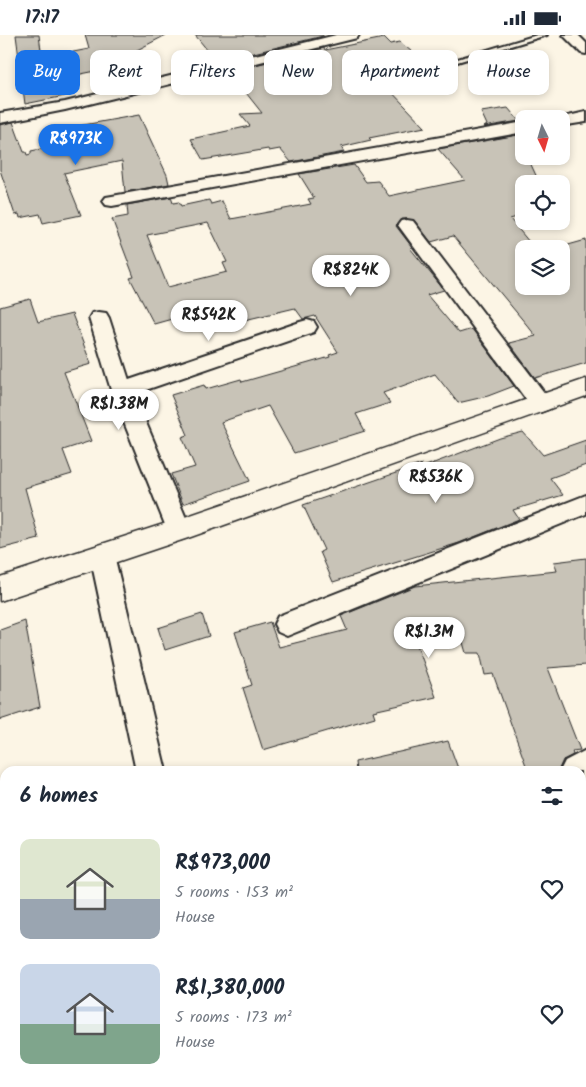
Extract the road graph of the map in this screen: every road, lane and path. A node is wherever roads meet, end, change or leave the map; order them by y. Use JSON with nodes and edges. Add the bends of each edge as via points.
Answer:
{"nodes":[{"id":1,"x":352,"y":35,"type":"edge"},
{"id":2,"x":544,"y":35,"type":"edge"},
{"id":3,"x":570,"y":35,"type":"edge"},
{"id":4,"x":586,"y":50,"type":"edge"},
{"id":5,"x":458,"y":60,"type":"edge"},
{"id":6,"x":586,"y":117,"type":"edge"},
{"id":7,"x":0,"y":118,"type":"edge"},
{"id":8,"x":570,"y":120,"type":"edge"},
{"id":9,"x":515,"y":129,"type":"edge"},
{"id":10,"x":112,"y":201,"type":"dead end"},
{"id":11,"x":407,"y":225,"type":"dead end"},
{"id":12,"x":99,"y":318,"type":"dead end"},
{"id":13,"x":307,"y":327,"type":"dead end"},
{"id":14,"x":586,"y":387,"type":"edge"},
{"id":15,"x":122,"y":390,"type":"junction"},
{"id":16,"x":541,"y":404,"type":"junction"},
{"id":17,"x":586,"y":504,"type":"edge"},
{"id":18,"x":179,"y":530,"type":"junction"},
{"id":19,"x":102,"y":555,"type":"junction"},
{"id":20,"x":0,"y":589,"type":"edge"},
{"id":21,"x":287,"y":624,"type":"dead end"},
{"id":22,"x":150,"y":766,"type":"edge"}],
"edges":[{"from":1,"to":7,"type":"street"},
{"from":2,"to":5,"type":"lane"},
{"from":3,"to":4,"type":"street"},
{"from":6,"to":8,"type":"street"},
{"from":9,"to":10,"type":"street"},
{"from":11,"to":16,"type":"street"},
{"from":12,"to":15,"type":"street"},
{"from":13,"to":15,"type":"street"},
{"from":14,"to":16,"type":"street"},
{"from":15,"to":18,"type":"street"},
{"from":16,"to":18,"type":"street"},
{"from":17,"to":21,"type":"street"},
{"from":18,"to":19,"type":"street"},
{"from":19,"to":20,"type":"street"},
{"from":19,"to":22,"type":"street"}]}
